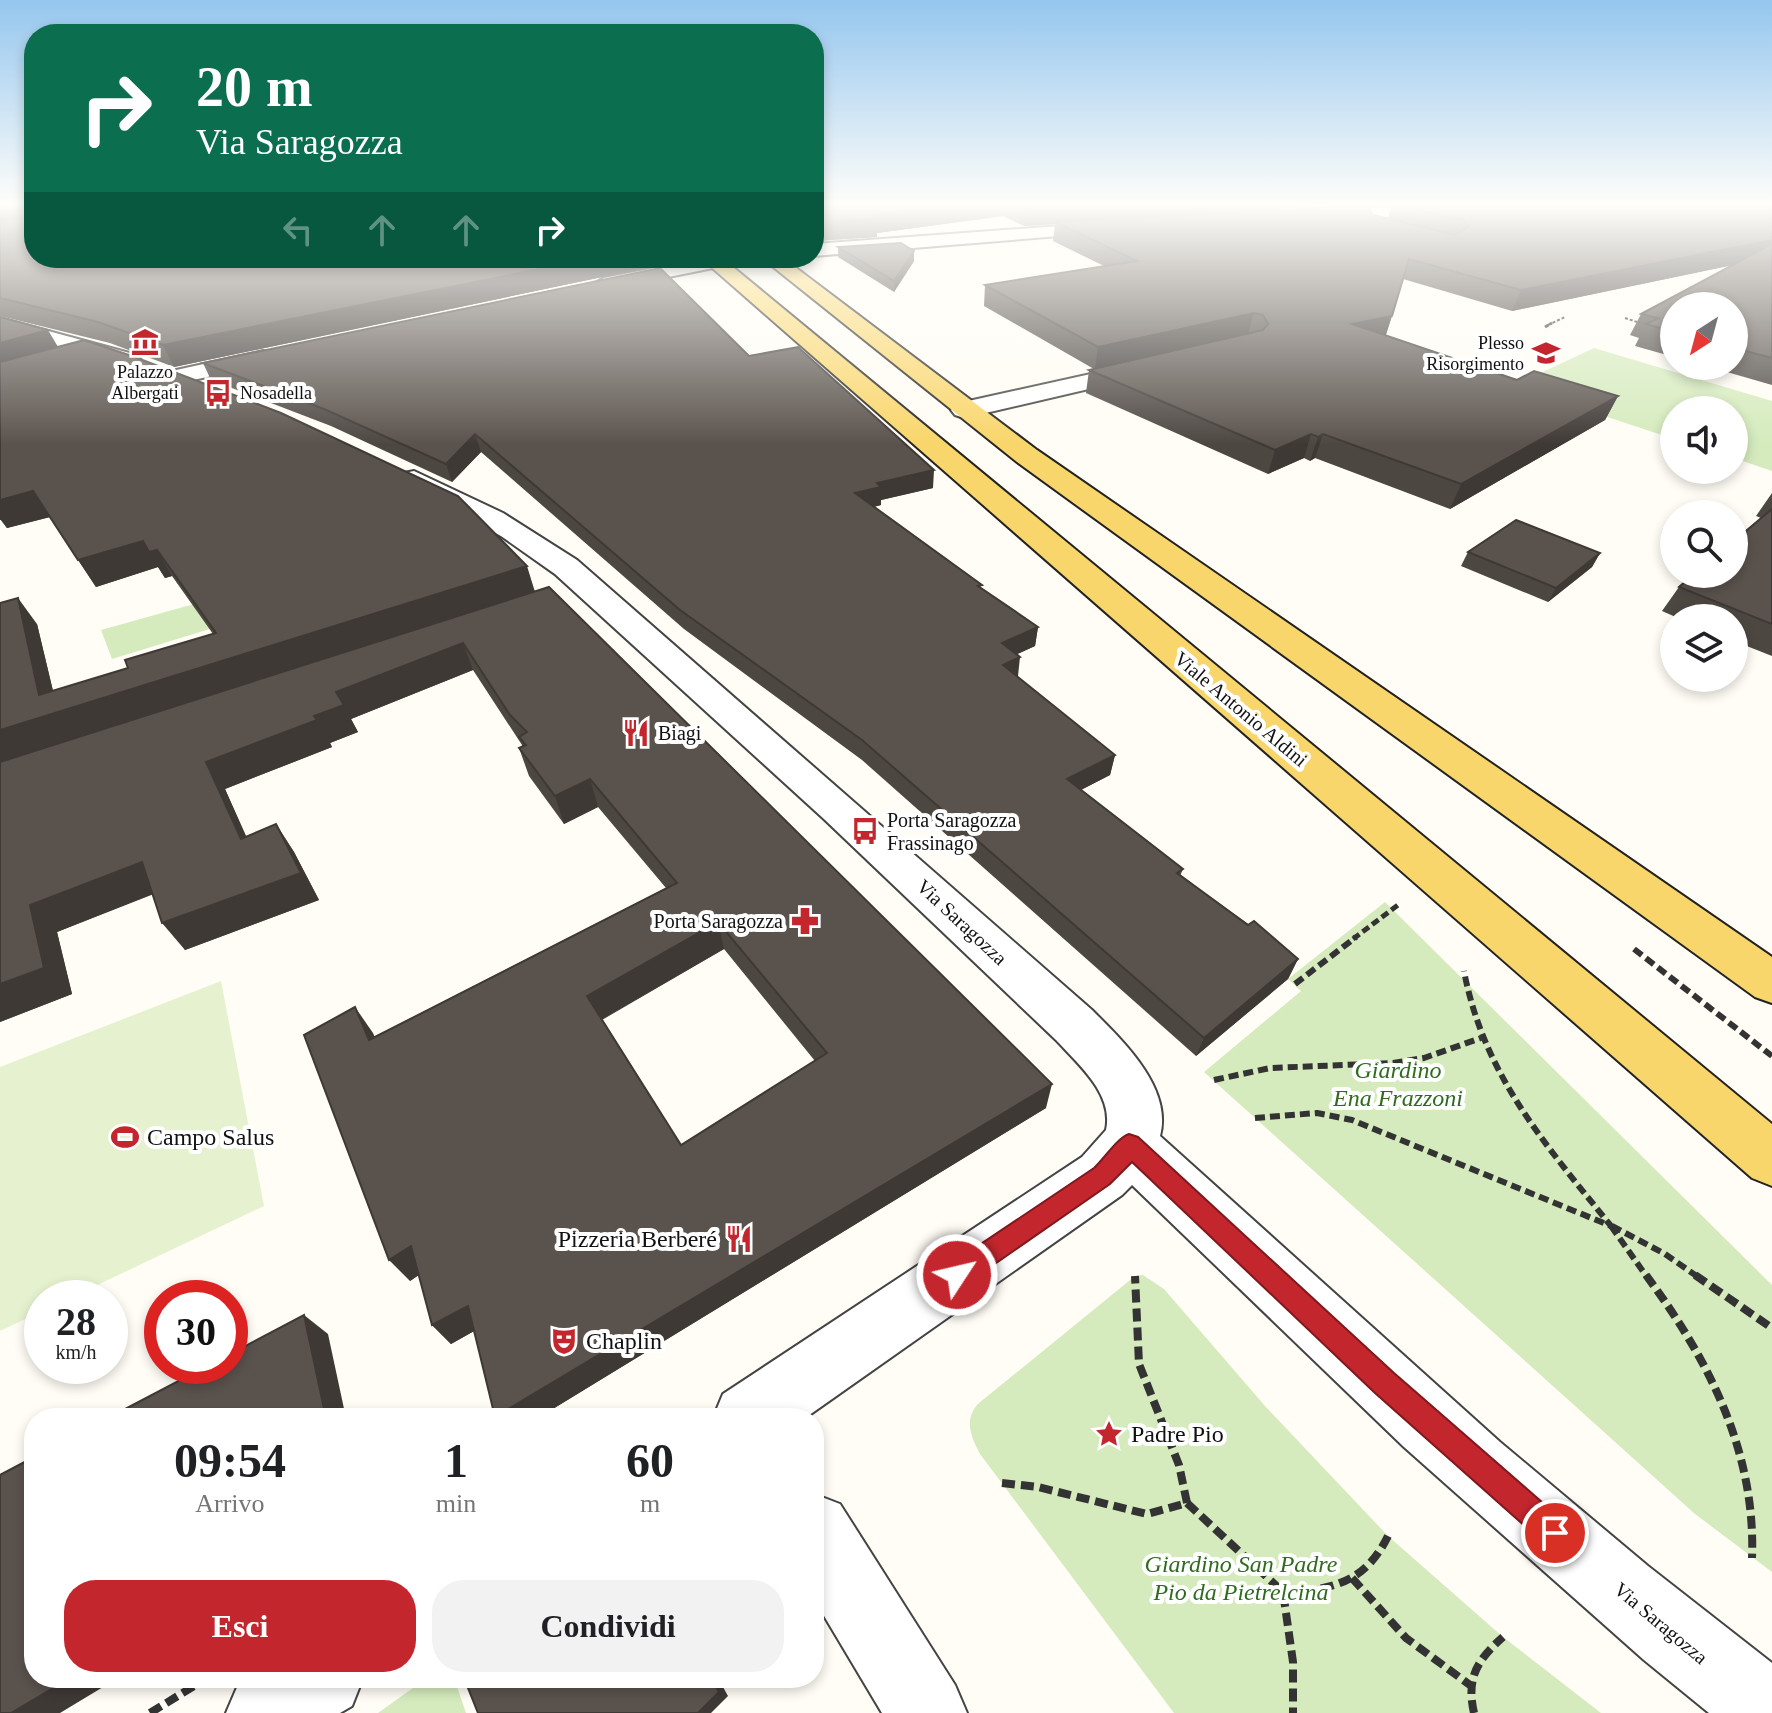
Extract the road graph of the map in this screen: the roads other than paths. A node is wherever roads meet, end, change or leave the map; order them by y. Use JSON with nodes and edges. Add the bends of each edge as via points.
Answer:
{"nodes":[{"id":1,"x":596,"y":286,"type":"edge"},
{"id":2,"x":751,"y":286,"type":"edge"},
{"id":3,"x":806,"y":286,"type":"edge"},
{"id":4,"x":587,"y":288,"type":"edge"},
{"id":5,"x":0,"y":325,"type":"edge"},
{"id":6,"x":101,"y":351,"type":"junction"},
{"id":7,"x":278,"y":354,"type":"edge"},
{"id":8,"x":1173,"y":363,"type":"edge"},
{"id":9,"x":51,"y":365,"type":"edge"},
{"id":10,"x":175,"y":377,"type":"junction"},
{"id":11,"x":231,"y":399,"type":"edge"},
{"id":12,"x":964,"y":410,"type":"junction"},
{"id":13,"x":386,"y":466,"type":"edge"},
{"id":14,"x":590,"y":588,"type":"junction"},
{"id":15,"x":550,"y":601,"type":"edge"},
{"id":16,"x":1772,"y":983,"type":"edge"},
{"id":17,"x":1129,"y":1145,"type":"junction"},
{"id":18,"x":1772,"y":1159,"type":"edge"},
{"id":19,"x":762,"y":1408,"type":"edge"},
{"id":20,"x":824,"y":1546,"type":"edge"},
{"id":21,"x":307,"y":1688,"type":"edge"},
{"id":22,"x":266,"y":1713,"type":"edge"},
{"id":23,"x":927,"y":1713,"type":"edge"},
{"id":24,"x":1772,"y":1713,"type":"edge"}],
"edges":[{"from":1,"to":4,"type":"street"},
{"from":2,"to":18,"type":"main road","name":"Viale Antonio Aldini"},
{"from":3,"to":12,"type":"main road"},
{"from":5,"to":6,"type":"street"},
{"from":6,"to":9,"type":"street"},
{"from":6,"to":10,"type":"street"},
{"from":7,"to":10,"type":"street"},
{"from":8,"to":12,"type":"street"},
{"from":10,"to":11,"type":"street"},
{"from":12,"to":16,"type":"main road"},
{"from":13,"to":14,"type":"street","name":"Via Saragozza","via":[[520,534]]},
{"from":14,"to":15,"type":"street"},
{"from":14,"to":17,"type":"street","name":"Via Saragozza","via":[[865,831],[1090,1044],[1116,1071],[1133,1105],[1136,1127]]},
{"from":17,"to":19,"type":"street","via":[[1102,1176]]},
{"from":17,"to":24,"type":"street","name":"Via Saragozza","via":[[1426,1420]]},
{"from":20,"to":23,"type":"street"},
{"from":21,"to":22,"type":"street"}]}
